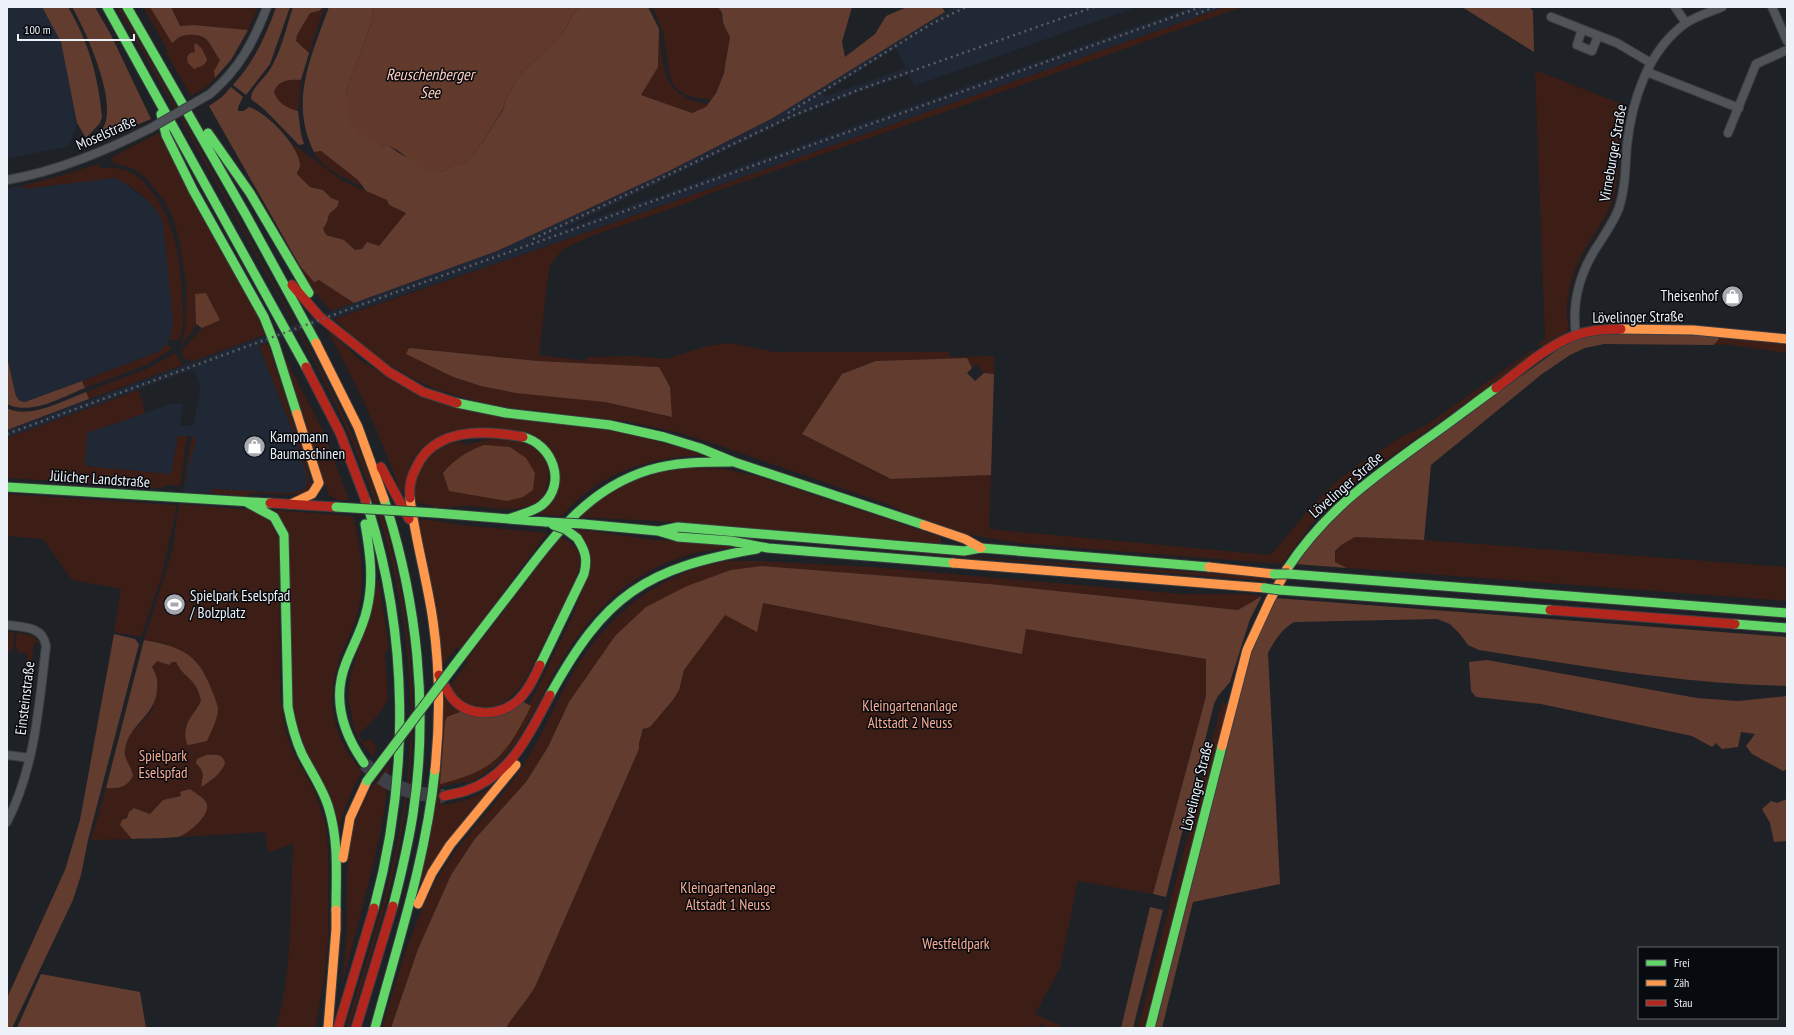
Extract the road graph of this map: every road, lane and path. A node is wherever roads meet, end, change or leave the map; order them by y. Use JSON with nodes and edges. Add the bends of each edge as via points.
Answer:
{"nodes":[{"id":1,"x":108,"y":7,"type":"edge"},
{"id":2,"x":128,"y":7,"type":"edge"},
{"id":3,"x":267,"y":7,"type":"edge"},
{"id":4,"x":1675,"y":7,"type":"edge"},
{"id":5,"x":1722,"y":7,"type":"edge"},
{"id":6,"x":1772,"y":7,"type":"edge"},
{"id":7,"x":1550,"y":17,"type":"dead end"},
{"id":8,"x":133,"y":18,"type":"junction"},
{"id":9,"x":1686,"y":23,"type":"junction"},
{"id":10,"x":1582,"y":29,"type":"junction"},
{"id":11,"x":1598,"y":36,"type":"junction"},
{"id":12,"x":1787,"y":41,"type":"edge"},
{"id":13,"x":1787,"y":50,"type":"edge"},
{"id":14,"x":1651,"y":63,"type":"junction"},
{"id":15,"x":1647,"y":72,"type":"junction"},
{"id":16,"x":158,"y":98,"type":"junction"},
{"id":17,"x":1738,"y":108,"type":"junction"},
{"id":18,"x":1728,"y":133,"type":"dead end"},
{"id":19,"x":7,"y":180,"type":"edge"},
{"id":20,"x":227,"y":222,"type":"junction"},
{"id":21,"x":262,"y":243,"type":"junction"},
{"id":22,"x":338,"y":332,"type":"junction"},
{"id":23,"x":1576,"y":335,"type":"junction"},
{"id":24,"x":1787,"y":339,"type":"edge"},
{"id":25,"x":366,"y":447,"type":"junction"},
{"id":26,"x":734,"y":462,"type":"junction"},
{"id":27,"x":7,"y":487,"type":"edge"},
{"id":28,"x":246,"y":502,"type":"junction"},
{"id":29,"x":292,"y":504,"type":"junction"},
{"id":30,"x":508,"y":519,"type":"junction"},
{"id":31,"x":546,"y":522,"type":"junction"},
{"id":32,"x":658,"y":531,"type":"junction"},
{"id":33,"x":416,"y":536,"type":"junction"},
{"id":34,"x":768,"y":548,"type":"junction"},
{"id":35,"x":980,"y":548,"type":"junction"},
{"id":36,"x":1787,"y":613,"type":"edge"},
{"id":37,"x":7,"y":625,"type":"edge"},
{"id":38,"x":1787,"y":628,"type":"edge"},
{"id":39,"x":437,"y":671,"type":"junction"},
{"id":40,"x":528,"y":737,"type":"junction"},
{"id":41,"x":7,"y":755,"type":"edge"},
{"id":42,"x":30,"y":758,"type":"junction"},
{"id":43,"x":364,"y":762,"type":"tunnel mouth"},
{"id":44,"x":444,"y":796,"type":"tunnel mouth"},
{"id":45,"x":7,"y":822,"type":"edge"},
{"id":46,"x":328,"y":1028,"type":"edge"},
{"id":47,"x":338,"y":1028,"type":"edge"},
{"id":48,"x":356,"y":1028,"type":"edge"},
{"id":49,"x":375,"y":1028,"type":"edge"},
{"id":50,"x":1150,"y":1028,"type":"edge"}],
"edges":[{"from":1,"to":16,"type":"main road"},
{"from":2,"to":8,"type":"main road"},
{"from":3,"to":19,"type":"street","name":"Moselstraße","bridge":true,"via":[[243,58],[224,82],[210,94],[151,128],[89,158]]},
{"from":4,"to":9,"type":"street"},
{"from":5,"to":9,"type":"street","name":"Virneburger Straße"},
{"from":6,"to":12,"type":"street"},
{"from":7,"to":10,"type":"street"},
{"from":8,"to":21,"type":"main road"},
{"from":8,"to":22,"type":"main road","via":[[150,31],[209,133],[250,193],[300,281]]},
{"from":9,"to":14,"type":"street","name":"Virneburger Straße","via":[[1666,41]]},
{"from":10,"to":11,"type":"street"},
{"from":10,"to":11,"type":"street","via":[[1577,45],[1592,51]]},
{"from":11,"to":14,"type":"street","via":[[1630,50]]},
{"from":13,"to":17,"type":"street","via":[[1756,64]]},
{"from":14,"to":15,"type":"street","name":"Virneburger Straße"},
{"from":15,"to":17,"type":"street"},
{"from":15,"to":23,"type":"street","name":"Virneburger Straße","via":[[1636,99],[1629,129],[1623,195],[1609,228],[1587,263],[1578,291]]},
{"from":16,"to":20,"type":"main road"},
{"from":16,"to":29,"type":"main road","via":[[166,135],[193,190],[254,297],[275,345],[319,483],[318,490],[313,495]]},
{"from":17,"to":18,"type":"street"},
{"from":20,"to":43,"type":"main road","via":[[235,251],[318,403],[357,498],[364,522],[371,558],[369,600],[362,626],[341,676],[339,690],[339,705],[346,734]]},
{"from":20,"to":47,"type":"main road","via":[[339,431],[379,542],[394,621],[401,694],[401,737],[393,817],[372,915]]},
{"from":21,"to":22,"type":"main road","via":[[307,304]]},
{"from":21,"to":25,"type":"main road","via":[[326,362]]},
{"from":22,"to":26,"type":"main road","via":[[379,367],[441,399],[478,410],[626,428],[693,445]]},
{"from":23,"to":24,"type":"main road","name":"Lövelinger Straße","via":[[1602,329],[1675,329]]},
{"from":23,"to":50,"type":"main road","name":"Lövelinger Straße","via":[[1554,346],[1357,491],[1312,534],[1278,584],[1258,622],[1241,670]]},
{"from":25,"to":33,"type":"main road","via":[[381,468]]},
{"from":25,"to":48,"type":"main road","via":[[387,504],[408,595],[418,678],[420,739],[412,821],[402,873]]},
{"from":26,"to":35,"type":"main road","via":[[965,539]]},
{"from":26,"to":46,"type":"main road","bridge":true,"via":[[682,463],[655,468],[634,476],[592,499],[572,515],[367,781],[354,806],[346,833],[342,867],[339,967]]},
{"from":27,"to":28,"type":"main road","name":"Jülicher Landstraße"},
{"from":28,"to":29,"type":"main road","name":"Jülicher Landstraße"},
{"from":28,"to":46,"type":"main road","via":[[274,517],[281,525],[284,535],[288,708],[293,731],[329,808],[334,830],[336,929]]},
{"from":29,"to":30,"type":"main road","name":"Jülicher Landstraße","bridge":true},
{"from":30,"to":31,"type":"main road","name":"Jülicher Landstraße"},
{"from":30,"to":33,"type":"main road","via":[[543,504],[550,495],[555,471],[552,460],[536,442],[524,437],[484,433],[460,434],[437,441],[420,457],[415,467],[409,492]]},
{"from":31,"to":32,"type":"main road","bridge":true},
{"from":31,"to":39,"type":"main road","bridge":true,"via":[[565,529],[577,538],[586,554],[586,568],[530,683],[516,702],[504,710],[494,713],[474,712],[455,702]]},
{"from":32,"to":34,"type":"main road","via":[[678,538],[731,541]]},
{"from":32,"to":35,"type":"main road","via":[[678,527],[964,551]]},
{"from":33,"to":39,"type":"main road","via":[[430,603]]},
{"from":34,"to":38,"type":"main road","bridge":true},
{"from":34,"to":40,"type":"main road","via":[[687,563],[630,592],[613,606],[578,647]]},
{"from":35,"to":36,"type":"main road","bridge":true,"via":[[1274,574]]},
{"from":37,"to":42,"type":"street","name":"Einsteinstraße","via":[[36,630],[45,641],[34,743]]},
{"from":39,"to":49,"type":"main road","via":[[435,763],[431,807],[406,922]]},
{"from":40,"to":44,"type":"main road","via":[[515,756],[488,781],[470,790]]},
{"from":40,"to":49,"type":"main road","via":[[525,751],[512,772],[463,828],[421,895]]},
{"from":41,"to":42,"type":"street"},
{"from":42,"to":45,"type":"street","name":"Einsteinstraße","via":[[24,782]]}]}
